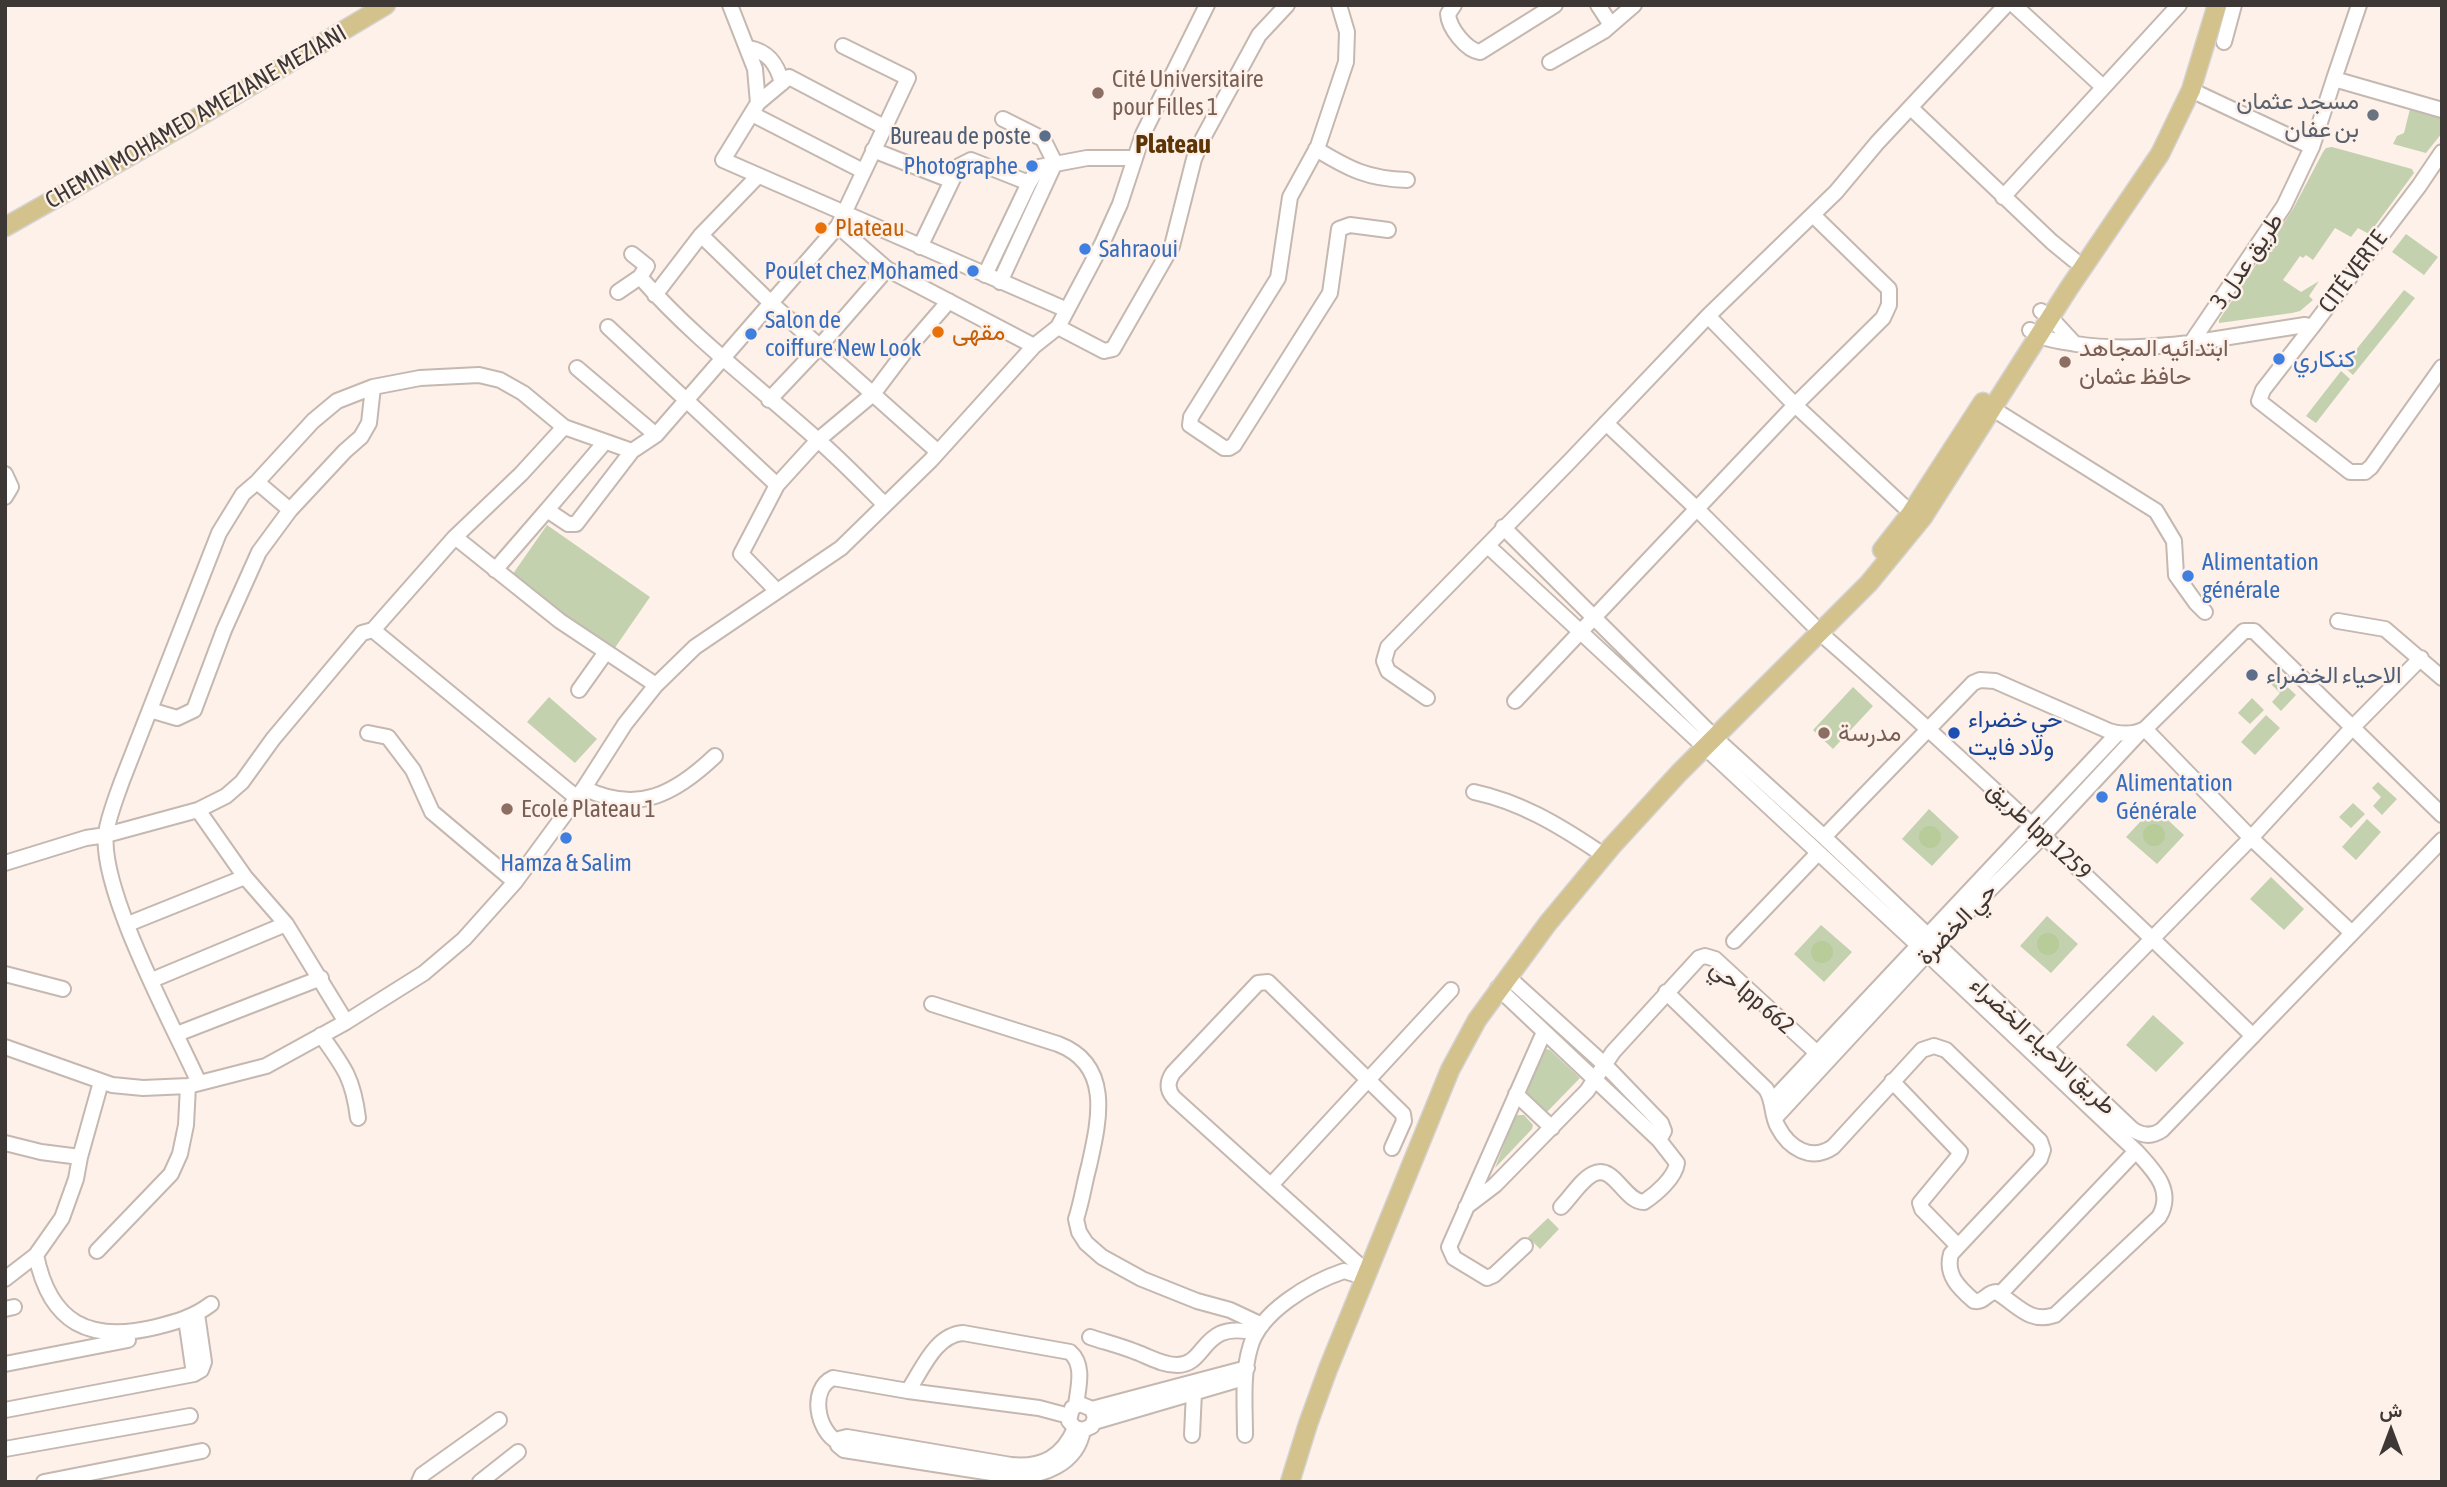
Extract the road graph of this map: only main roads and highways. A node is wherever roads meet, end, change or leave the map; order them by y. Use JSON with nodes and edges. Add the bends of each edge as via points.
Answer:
{"nodes":[{"id":1,"x":386,"y":5,"type":"edge"},
{"id":2,"x":2205,"y":5,"type":"edge"},
{"id":3,"x":2217,"y":5,"type":"edge"},
{"id":4,"x":5,"y":227,"type":"edge"},
{"id":5,"x":2046,"y":314,"type":"junction"},
{"id":6,"x":2034,"y":333,"type":"junction"},
{"id":7,"x":1816,"y":628,"type":"junction"},
{"id":8,"x":1705,"y":738,"type":"junction"},
{"id":9,"x":1278,"y":1482,"type":"edge"},
{"id":10,"x":1290,"y":1482,"type":"edge"}],
"edges":[{"from":1,"to":4,"type":"main road","name":"CHEMIN MOHAMED AMEZIANE MEZIANI"},
{"from":2,"to":5,"type":"main road","via":[[2189,67],[2164,123],[2074,260]]},
{"from":3,"to":5,"type":"main road","via":[[2191,90],[2160,154]]},
{"from":5,"to":6,"type":"main road"},
{"from":6,"to":7,"type":"main road","via":[[1911,513]]},
{"from":6,"to":7,"type":"main road","via":[[1993,409],[1906,539],[1868,583]]},
{"from":7,"to":8,"type":"main road"},
{"from":8,"to":9,"type":"main road","via":[[1596,850],[1495,976],[1458,1033],[1432,1086],[1303,1405]]},
{"from":8,"to":10,"type":"main road","via":[[1590,872],[1503,982],[1467,1036],[1324,1378]]}]}
